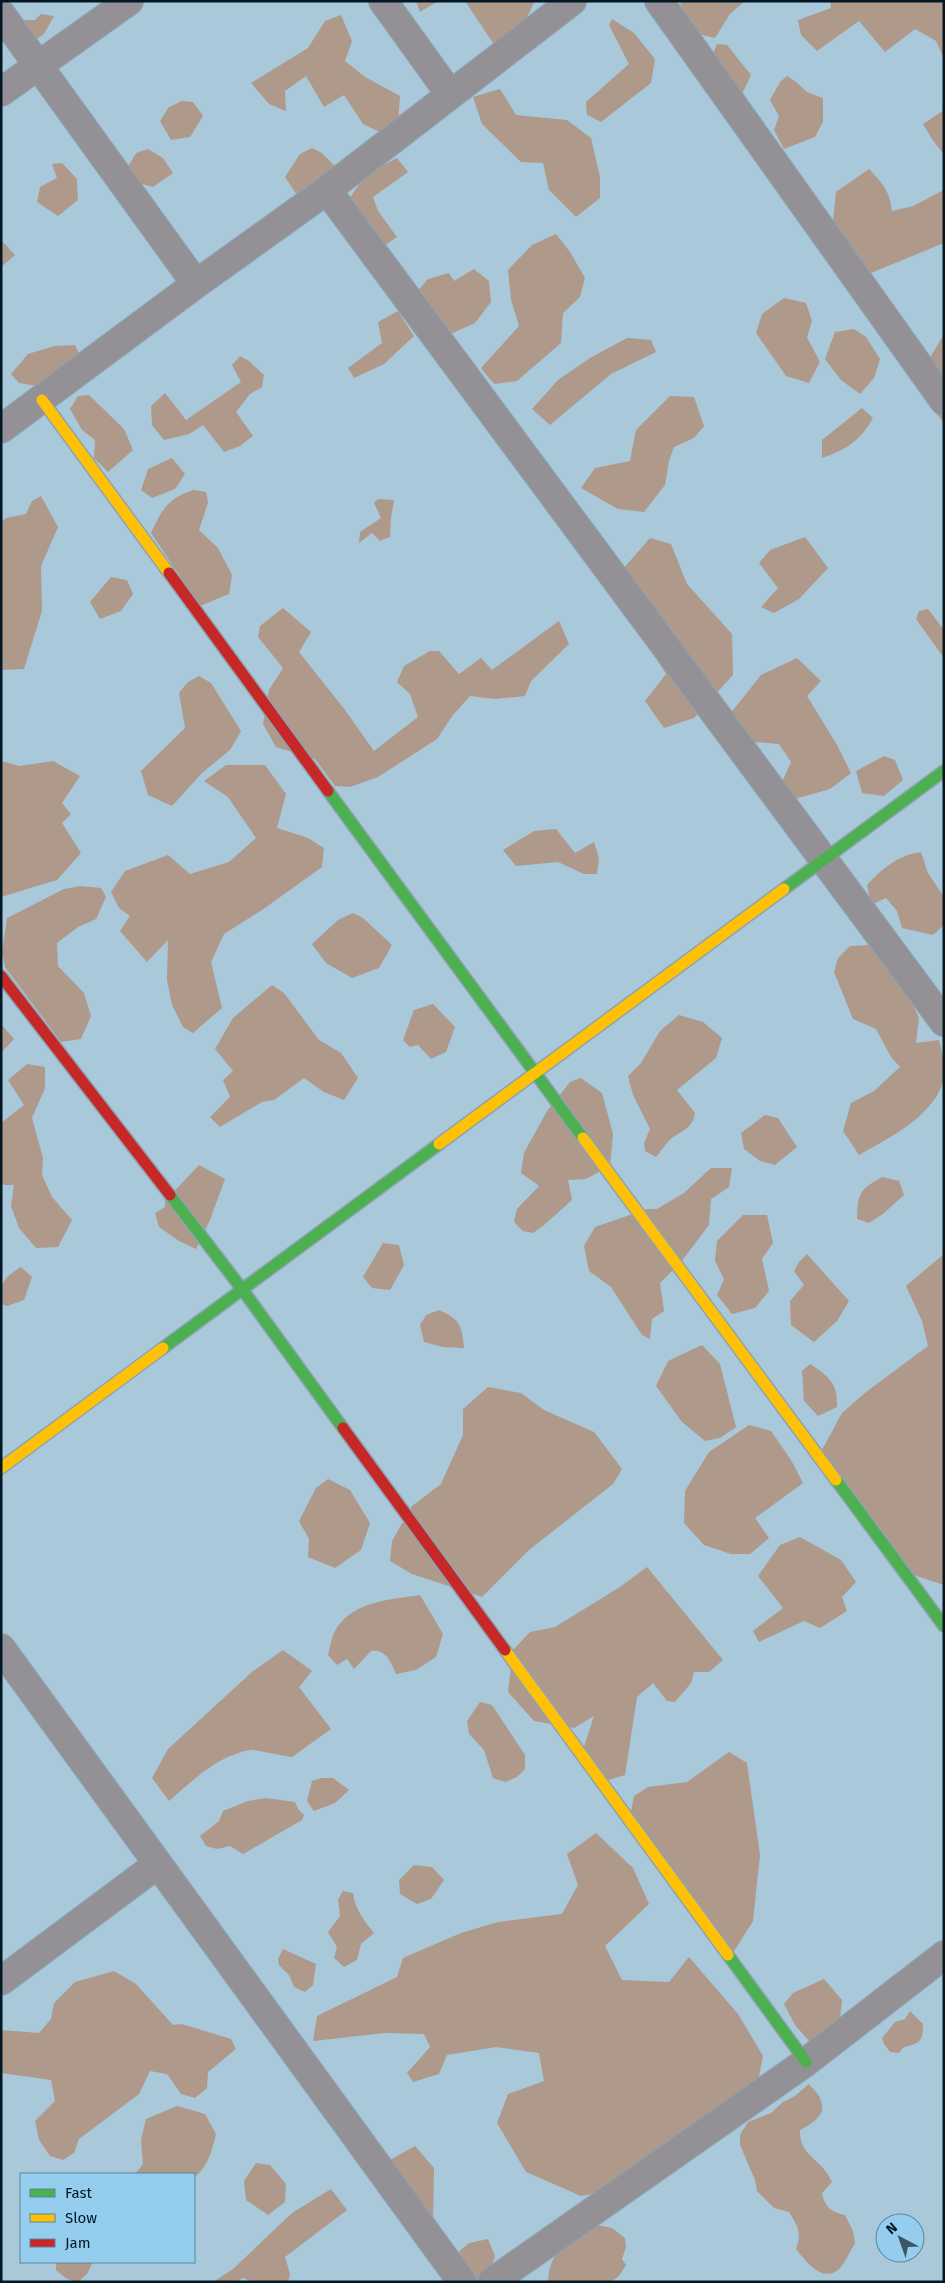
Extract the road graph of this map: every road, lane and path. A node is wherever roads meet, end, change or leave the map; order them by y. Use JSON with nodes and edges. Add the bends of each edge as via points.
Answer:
{"nodes":[{"id":1,"x":129,"y":1,"type":"edge"},
{"id":2,"x":382,"y":1,"type":"edge"},
{"id":3,"x":572,"y":1,"type":"edge"},
{"id":4,"x":659,"y":1,"type":"edge"},
{"id":5,"x":1,"y":14,"type":"edge"},
{"id":6,"x":39,"y":65,"type":"junction"},
{"id":7,"x":1,"y":92,"type":"edge"},
{"id":8,"x":450,"y":94,"type":"junction"},
{"id":9,"x":327,"y":190,"type":"junction"},
{"id":10,"x":196,"y":284,"type":"junction"},
{"id":11,"x":42,"y":400,"type":"junction"},
{"id":12,"x":944,"y":401,"type":"edge"},
{"id":13,"x":1,"y":429,"type":"edge"},
{"id":14,"x":944,"y":771,"type":"edge"},
{"id":15,"x":823,"y":860,"type":"junction"},
{"id":16,"x":1,"y":976,"type":"edge"},
{"id":17,"x":944,"y":1022,"type":"edge"},
{"id":18,"x":535,"y":1073,"type":"junction"},
{"id":19,"x":242,"y":1290,"type":"junction"},
{"id":20,"x":1,"y":1468,"type":"edge"},
{"id":21,"x":944,"y":1626,"type":"edge"},
{"id":22,"x":1,"y":1648,"type":"edge"},
{"id":23,"x":158,"y":1864,"type":"junction"},
{"id":24,"x":944,"y":1954,"type":"edge"},
{"id":25,"x":1,"y":1981,"type":"edge"},
{"id":26,"x":806,"y":2062,"type":"junction"},
{"id":27,"x":462,"y":2282,"type":"edge"},
{"id":28,"x":492,"y":2282,"type":"edge"}],
"edges":[{"from":1,"to":6,"type":"street"},
{"from":2,"to":8,"type":"street"},
{"from":3,"to":8,"type":"street"},
{"from":4,"to":12,"type":"street"},
{"from":5,"to":6,"type":"street"},
{"from":6,"to":7,"type":"street"},
{"from":6,"to":10,"type":"street"},
{"from":8,"to":9,"type":"street"},
{"from":9,"to":10,"type":"street"},
{"from":9,"to":15,"type":"street"},
{"from":10,"to":11,"type":"street"},
{"from":11,"to":13,"type":"street"},
{"from":11,"to":18,"type":"street"},
{"from":14,"to":15,"type":"street"},
{"from":15,"to":17,"type":"street"},
{"from":15,"to":18,"type":"street"},
{"from":16,"to":19,"type":"street"},
{"from":18,"to":19,"type":"street"},
{"from":18,"to":21,"type":"street"},
{"from":19,"to":20,"type":"street"},
{"from":19,"to":26,"type":"street"},
{"from":22,"to":23,"type":"street"},
{"from":23,"to":25,"type":"street"},
{"from":23,"to":27,"type":"street"},
{"from":24,"to":26,"type":"street"},
{"from":26,"to":28,"type":"street"}]}
